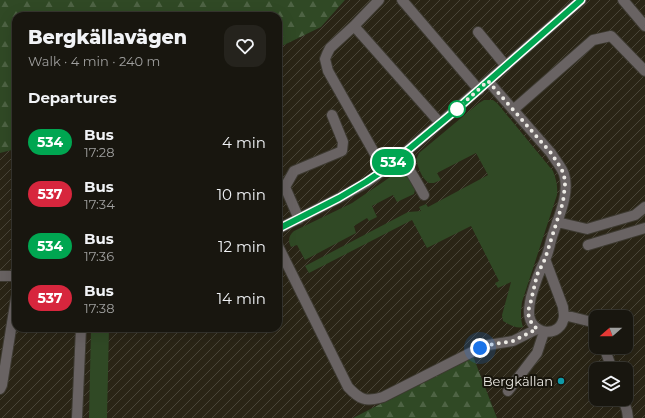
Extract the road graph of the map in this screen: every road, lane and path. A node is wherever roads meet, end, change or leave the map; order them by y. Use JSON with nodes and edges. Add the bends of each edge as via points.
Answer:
{"nodes":[{"id":1,"x":379,"y":0,"type":"edge"},
{"id":2,"x":402,"y":0,"type":"edge"},
{"id":3,"x":581,"y":0,"type":"edge"},
{"id":4,"x":623,"y":0,"type":"edge"},
{"id":5,"x":354,"y":26,"type":"junction"},
{"id":6,"x":645,"y":26,"type":"edge"},
{"id":7,"x":478,"y":32,"type":"dead end"},
{"id":8,"x":506,"y":66,"type":"junction"},
{"id":9,"x":645,"y":71,"type":"edge"},
{"id":10,"x":488,"y":81,"type":"junction"},
{"id":11,"x":479,"y":90,"type":"junction"},
{"id":12,"x":513,"y":110,"type":"junction"},
{"id":13,"x":332,"y":115,"type":"dead end"},
{"id":14,"x":440,"y":123,"type":"junction"},
{"id":15,"x":400,"y":157,"type":"junction"},
{"id":16,"x":384,"y":170,"type":"junction"},
{"id":17,"x":424,"y":195,"type":"dead end"},
{"id":18,"x":645,"y":207,"type":"edge"},
{"id":19,"x":299,"y":219,"type":"junction"},
{"id":20,"x":557,"y":222,"type":"junction"},
{"id":21,"x":282,"y":227,"type":"edge"},
{"id":22,"x":645,"y":228,"type":"edge"},
{"id":23,"x":588,"y":245,"type":"dead end"},
{"id":24,"x":282,"y":254,"type":"edge"},
{"id":25,"x":545,"y":259,"type":"junction"},
{"id":26,"x":0,"y":276,"type":"edge"},
{"id":27,"x":12,"y":276,"type":"edge"},
{"id":28,"x":564,"y":315,"type":"junction"},
{"id":29,"x":589,"y":321,"type":"edge"},
{"id":30,"x":12,"y":323,"type":"edge"},
{"id":31,"x":540,"y":330,"type":"junction"},
{"id":32,"x":81,"y":332,"type":"edge"},
{"id":33,"x":0,"y":389,"type":"edge"},
{"id":34,"x":508,"y":391,"type":"dead end"},
{"id":35,"x":626,"y":406,"type":"edge"},
{"id":36,"x":77,"y":418,"type":"edge"},
{"id":37,"x":628,"y":418,"type":"edge"}],
"edges":[{"from":1,"to":5,"type":"street"},
{"from":2,"to":11,"type":"street"},
{"from":3,"to":8,"type":"street"},
{"from":4,"to":6,"type":"street"},
{"from":5,"to":14,"type":"street"},
{"from":5,"to":16,"type":"street","via":[[330,48],[325,59],[326,66]]},
{"from":7,"to":8,"type":"street"},
{"from":8,"to":10,"type":"street"},
{"from":9,"to":12,"type":"street","via":[[611,36],[593,40]]},
{"from":10,"to":11,"type":"street"},
{"from":10,"to":12,"type":"street"},
{"from":11,"to":14,"type":"street"},
{"from":12,"to":20,"type":"street","via":[[551,153],[564,174],[564,197]]},
{"from":13,"to":19,"type":"street","via":[[343,142],[342,151],[294,171],[285,187]]},
{"from":14,"to":15,"type":"street"},
{"from":15,"to":16,"type":"street"},
{"from":15,"to":17,"type":"street"},
{"from":16,"to":19,"type":"street","via":[[352,191]]},
{"from":18,"to":20,"type":"street","via":[[635,215],[587,229]]},
{"from":19,"to":21,"type":"street"},
{"from":20,"to":25,"type":"street"},
{"from":22,"to":23,"type":"street"},
{"from":24,"to":31,"type":"street","via":[[348,387],[364,400],[383,397],[480,348],[513,341]]},
{"from":25,"to":28,"type":"street"},
{"from":25,"to":31,"type":"street","via":[[537,275],[528,311],[532,324]]},
{"from":26,"to":27,"type":"street"},
{"from":28,"to":29,"type":"street"},
{"from":28,"to":31,"type":"street","via":[[556,330]]},
{"from":30,"to":33,"type":"street"},
{"from":31,"to":34,"type":"street","via":[[537,353]]},
{"from":32,"to":36,"type":"street"},
{"from":35,"to":37,"type":"street"}]}
